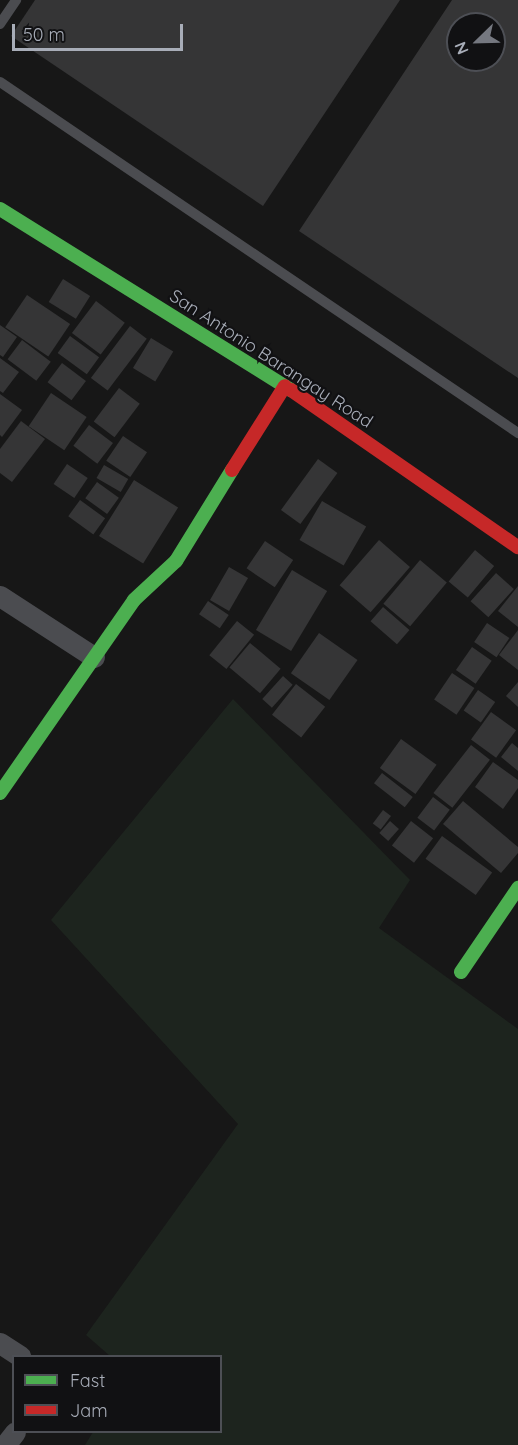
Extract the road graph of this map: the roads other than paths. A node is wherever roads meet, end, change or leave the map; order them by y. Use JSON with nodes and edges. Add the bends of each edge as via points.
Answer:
{"nodes":[{"id":1,"x":16,"y":0,"type":"edge"},
{"id":2,"x":0,"y":24,"type":"edge"},
{"id":3,"x":0,"y":82,"type":"edge"},
{"id":4,"x":0,"y":208,"type":"edge"},
{"id":5,"x":285,"y":386,"type":"junction"},
{"id":6,"x":518,"y":433,"type":"edge"},
{"id":7,"x":518,"y":547,"type":"edge"},
{"id":8,"x":0,"y":596,"type":"edge"},
{"id":9,"x":94,"y":657,"type":"junction"},
{"id":10,"x":0,"y":793,"type":"edge"},
{"id":11,"x":518,"y":888,"type":"edge"},
{"id":12,"x":461,"y":972,"type":"dead end"},
{"id":13,"x":0,"y":1343,"type":"edge"},
{"id":14,"x":18,"y":1355,"type":"edge"},
{"id":15,"x":13,"y":1433,"type":"edge"},
{"id":16,"x":4,"y":1445,"type":"edge"}],
"edges":[{"from":1,"to":2,"type":"lane"},
{"from":3,"to":6,"type":"lane"},
{"from":4,"to":5,"type":"street","name":"San Antonio Barangay Road"},
{"from":5,"to":7,"type":"street","name":"San Antonio Barangay Road"},
{"from":5,"to":9,"type":"street","via":[[176,561],[134,600]]},
{"from":8,"to":9,"type":"street"},
{"from":9,"to":10,"type":"street"},
{"from":11,"to":12,"type":"street"},
{"from":13,"to":14,"type":"street"},
{"from":15,"to":16,"type":"street"}]}
